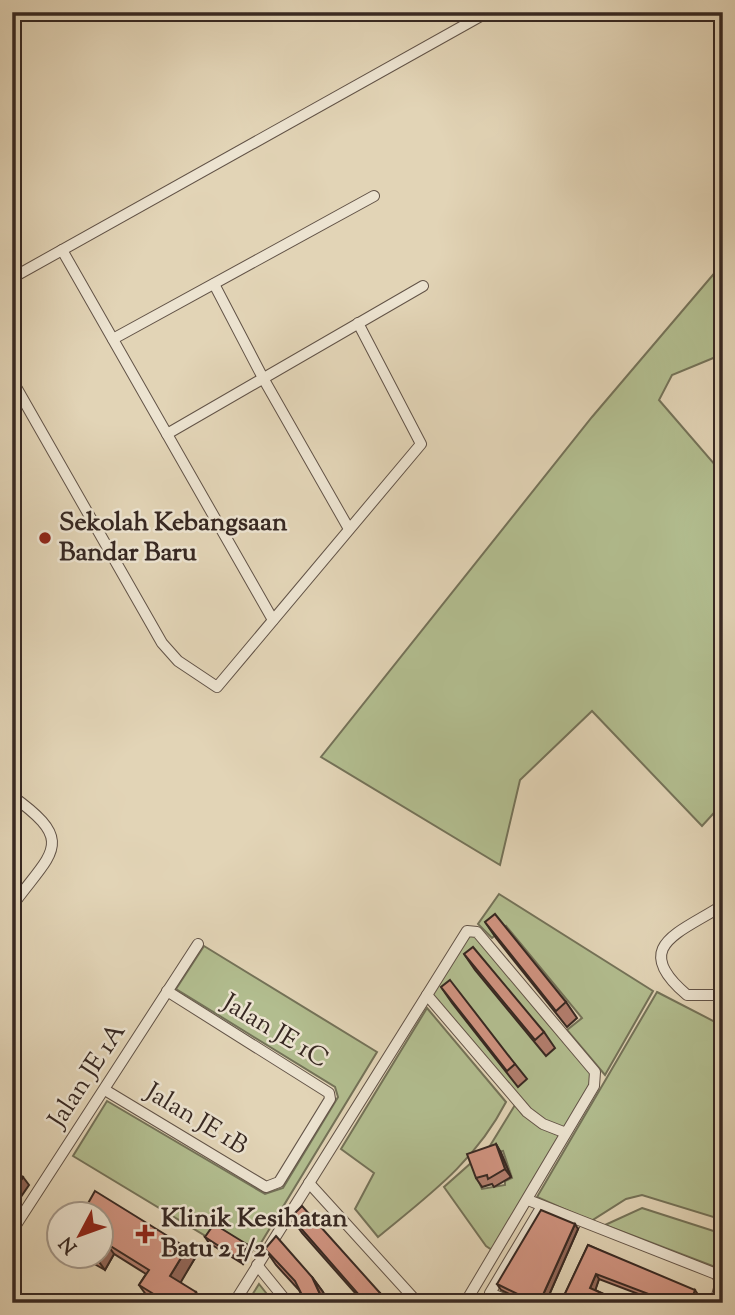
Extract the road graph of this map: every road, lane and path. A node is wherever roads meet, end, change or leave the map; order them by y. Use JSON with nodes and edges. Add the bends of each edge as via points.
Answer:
{"nodes":[{"id":1,"x":488,"y":12,"type":"edge"},
{"id":2,"x":624,"y":12,"type":"edge"},
{"id":3,"x":643,"y":12,"type":"edge"},
{"id":4,"x":374,"y":196,"type":"dead end"},
{"id":5,"x":62,"y":250,"type":"junction"},
{"id":6,"x":12,"y":278,"type":"edge"},
{"id":7,"x":214,"y":284,"type":"junction"},
{"id":8,"x":423,"y":286,"type":"dead end"},
{"id":9,"x":358,"y":323,"type":"junction"},
{"id":10,"x":113,"y":340,"type":"junction"},
{"id":11,"x":263,"y":378,"type":"junction"},
{"id":12,"x":12,"y":380,"type":"edge"},
{"id":13,"x":167,"y":434,"type":"junction"},
{"id":14,"x":349,"y":529,"type":"junction"},
{"id":15,"x":273,"y":620,"type":"junction"},
{"id":16,"x":12,"y":796,"type":"edge"},
{"id":17,"x":723,"y":905,"type":"edge"},
{"id":18,"x":12,"y":906,"type":"edge"},
{"id":19,"x":198,"y":944,"type":"dead end"},
{"id":20,"x":167,"y":992,"type":"junction"},
{"id":21,"x":427,"y":995,"type":"junction"},
{"id":22,"x":713,"y":995,"type":"dead end"},
{"id":23,"x":105,"y":1090,"type":"junction"},
{"id":24,"x":566,"y":1133,"type":"junction"},
{"id":25,"x":309,"y":1183,"type":"junction"},
{"id":26,"x":266,"y":1187,"type":"joint"},
{"id":27,"x":528,"y":1200,"type":"junction"},
{"id":28,"x":542,"y":1206,"type":"junction"},
{"id":29,"x":12,"y":1231,"type":"edge"},
{"id":30,"x":257,"y":1265,"type":"junction"},
{"id":31,"x":234,"y":1303,"type":"edge"},
{"id":32,"x":288,"y":1303,"type":"edge"},
{"id":33,"x":418,"y":1303,"type":"edge"},
{"id":34,"x":466,"y":1303,"type":"edge"},
{"id":35,"x":514,"y":1303,"type":"edge"},
{"id":36,"x":715,"y":1303,"type":"edge"}],
"edges":[{"from":1,"to":5,"type":"street"},
{"from":2,"to":3,"type":"street"},
{"from":4,"to":7,"type":"street"},
{"from":5,"to":6,"type":"street"},
{"from":5,"to":10,"type":"street"},
{"from":7,"to":10,"type":"street"},
{"from":7,"to":11,"type":"street"},
{"from":8,"to":9,"type":"street"},
{"from":9,"to":11,"type":"street"},
{"from":9,"to":14,"type":"street","via":[[421,444]]},
{"from":10,"to":13,"type":"street"},
{"from":11,"to":13,"type":"street"},
{"from":11,"to":14,"type":"street"},
{"from":12,"to":15,"type":"street","via":[[169,653],[216,687]]},
{"from":13,"to":15,"type":"street"},
{"from":14,"to":15,"type":"street"},
{"from":16,"to":18,"type":"street","via":[[48,825],[53,841],[48,856]]},
{"from":17,"to":22,"type":"street","via":[[666,943],[660,956],[660,966],[687,995]]},
{"from":19,"to":20,"type":"street","name":"Jalan JE 1A"},
{"from":20,"to":23,"type":"street","name":"Jalan JE 1A"},
{"from":20,"to":26,"type":"street","name":"Jalan JE 1C","via":[[329,1093],[279,1182]]},
{"from":21,"to":24,"type":"street","via":[[527,1112]]},
{"from":21,"to":24,"type":"street","via":[[467,931],[477,932],[595,1072],[594,1086]]},
{"from":21,"to":25,"type":"street"},
{"from":23,"to":26,"type":"street","name":"Jalan JE 1B"},
{"from":23,"to":29,"type":"street","name":"Jalan JE 1A"},
{"from":24,"to":27,"type":"street"},
{"from":25,"to":30,"type":"street"},
{"from":25,"to":33,"type":"street"},
{"from":27,"to":28,"type":"street"},
{"from":27,"to":34,"type":"street"},
{"from":28,"to":35,"type":"street","via":[[491,1293]]},
{"from":28,"to":36,"type":"street","via":[[716,1274],[721,1281]]},
{"from":30,"to":31,"type":"street"},
{"from":30,"to":32,"type":"street"}]}
